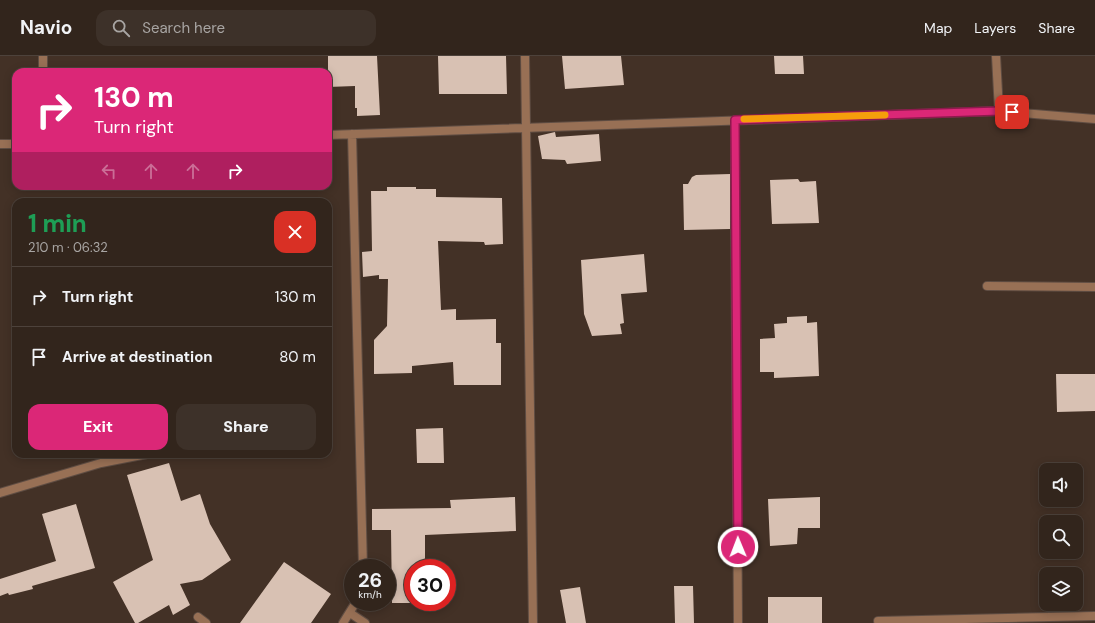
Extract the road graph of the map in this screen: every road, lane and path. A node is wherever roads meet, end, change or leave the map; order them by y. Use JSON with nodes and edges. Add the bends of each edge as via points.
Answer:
{"nodes":[{"id":1,"x":43,"y":56,"type":"edge"},
{"id":2,"x":525,"y":56,"type":"edge"},
{"id":3,"x":996,"y":56,"type":"edge"},
{"id":4,"x":43,"y":68,"type":"edge"},
{"id":5,"x":999,"y":111,"type":"junction"},
{"id":6,"x":1095,"y":119,"type":"edge"},
{"id":7,"x":735,"y":120,"type":"junction"},
{"id":8,"x":526,"y":127,"type":"junction"},
{"id":9,"x":332,"y":134,"type":"edge"},
{"id":10,"x":352,"y":134,"type":"junction"},
{"id":11,"x":0,"y":144,"type":"edge"},
{"id":12,"x":12,"y":144,"type":"edge"},
{"id":13,"x":987,"y":286,"type":"dead end"},
{"id":14,"x":1095,"y":287,"type":"edge"},
{"id":15,"x":127,"y":458,"type":"edge"},
{"id":16,"x":0,"y":493,"type":"edge"},
{"id":17,"x":363,"y":559,"type":"edge"},
{"id":18,"x":350,"y":613,"type":"joint"},
{"id":19,"x":1095,"y":616,"type":"edge"},
{"id":20,"x":198,"y":617,"type":"dead end"},
{"id":21,"x":878,"y":621,"type":"dead end"},
{"id":22,"x":206,"y":623,"type":"edge"},
{"id":23,"x":343,"y":623,"type":"edge"},
{"id":24,"x":365,"y":623,"type":"edge"},
{"id":25,"x":533,"y":623,"type":"edge"},
{"id":26,"x":738,"y":623,"type":"edge"}],
"edges":[{"from":1,"to":4,"type":"street"},
{"from":2,"to":8,"type":"street"},
{"from":3,"to":5,"type":"street"},
{"from":5,"to":6,"type":"street"},
{"from":5,"to":7,"type":"street"},
{"from":7,"to":8,"type":"street"},
{"from":7,"to":26,"type":"street"},
{"from":8,"to":10,"type":"street"},
{"from":8,"to":25,"type":"street"},
{"from":9,"to":10,"type":"street"},
{"from":10,"to":17,"type":"street"},
{"from":11,"to":12,"type":"street"},
{"from":13,"to":14,"type":"street"},
{"from":15,"to":16,"type":"street"},
{"from":18,"to":23,"type":"street"},
{"from":18,"to":24,"type":"street"},
{"from":19,"to":21,"type":"street"},
{"from":20,"to":22,"type":"street"}]}
